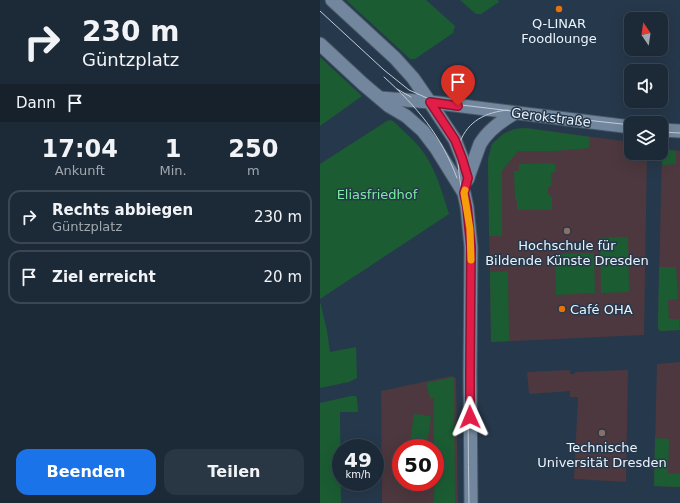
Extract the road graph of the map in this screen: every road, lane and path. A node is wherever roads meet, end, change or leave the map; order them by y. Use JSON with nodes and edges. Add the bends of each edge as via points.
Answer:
{"nodes":[{"id":1,"x":332,"y":0,"type":"edge"},
{"id":2,"x":320,"y":44,"type":"edge"},
{"id":3,"x":385,"y":102,"type":"junction"},
{"id":4,"x":430,"y":102,"type":"junction"},
{"id":5,"x":515,"y":113,"type":"junction"},
{"id":6,"x":624,"y":126,"type":"edge"},
{"id":7,"x":668,"y":130,"type":"edge"},
{"id":8,"x":680,"y":131,"type":"edge"},
{"id":9,"x":468,"y":178,"type":"junction"},
{"id":10,"x":464,"y":193,"type":"junction"},
{"id":11,"x":471,"y":503,"type":"edge"}],
"edges":[{"from":1,"to":4,"type":"main road","via":[[395,58]]},
{"from":2,"to":3,"type":"main road"},
{"from":3,"to":4,"type":"main road","name":"Gerokstraße"},
{"from":3,"to":10,"type":"main road","via":[[423,131]]},
{"from":4,"to":5,"type":"main road","name":"Gerokstraße"},
{"from":4,"to":9,"type":"main road","via":[[455,140]]},
{"from":5,"to":6,"type":"main road","name":"Gerokstraße"},
{"from":5,"to":9,"type":"main road","via":[[498,124],[480,144]]},
{"from":7,"to":8,"type":"main road"},
{"from":9,"to":10,"type":"main road"},
{"from":10,"to":11,"type":"main road","via":[[471,247]]}]}
